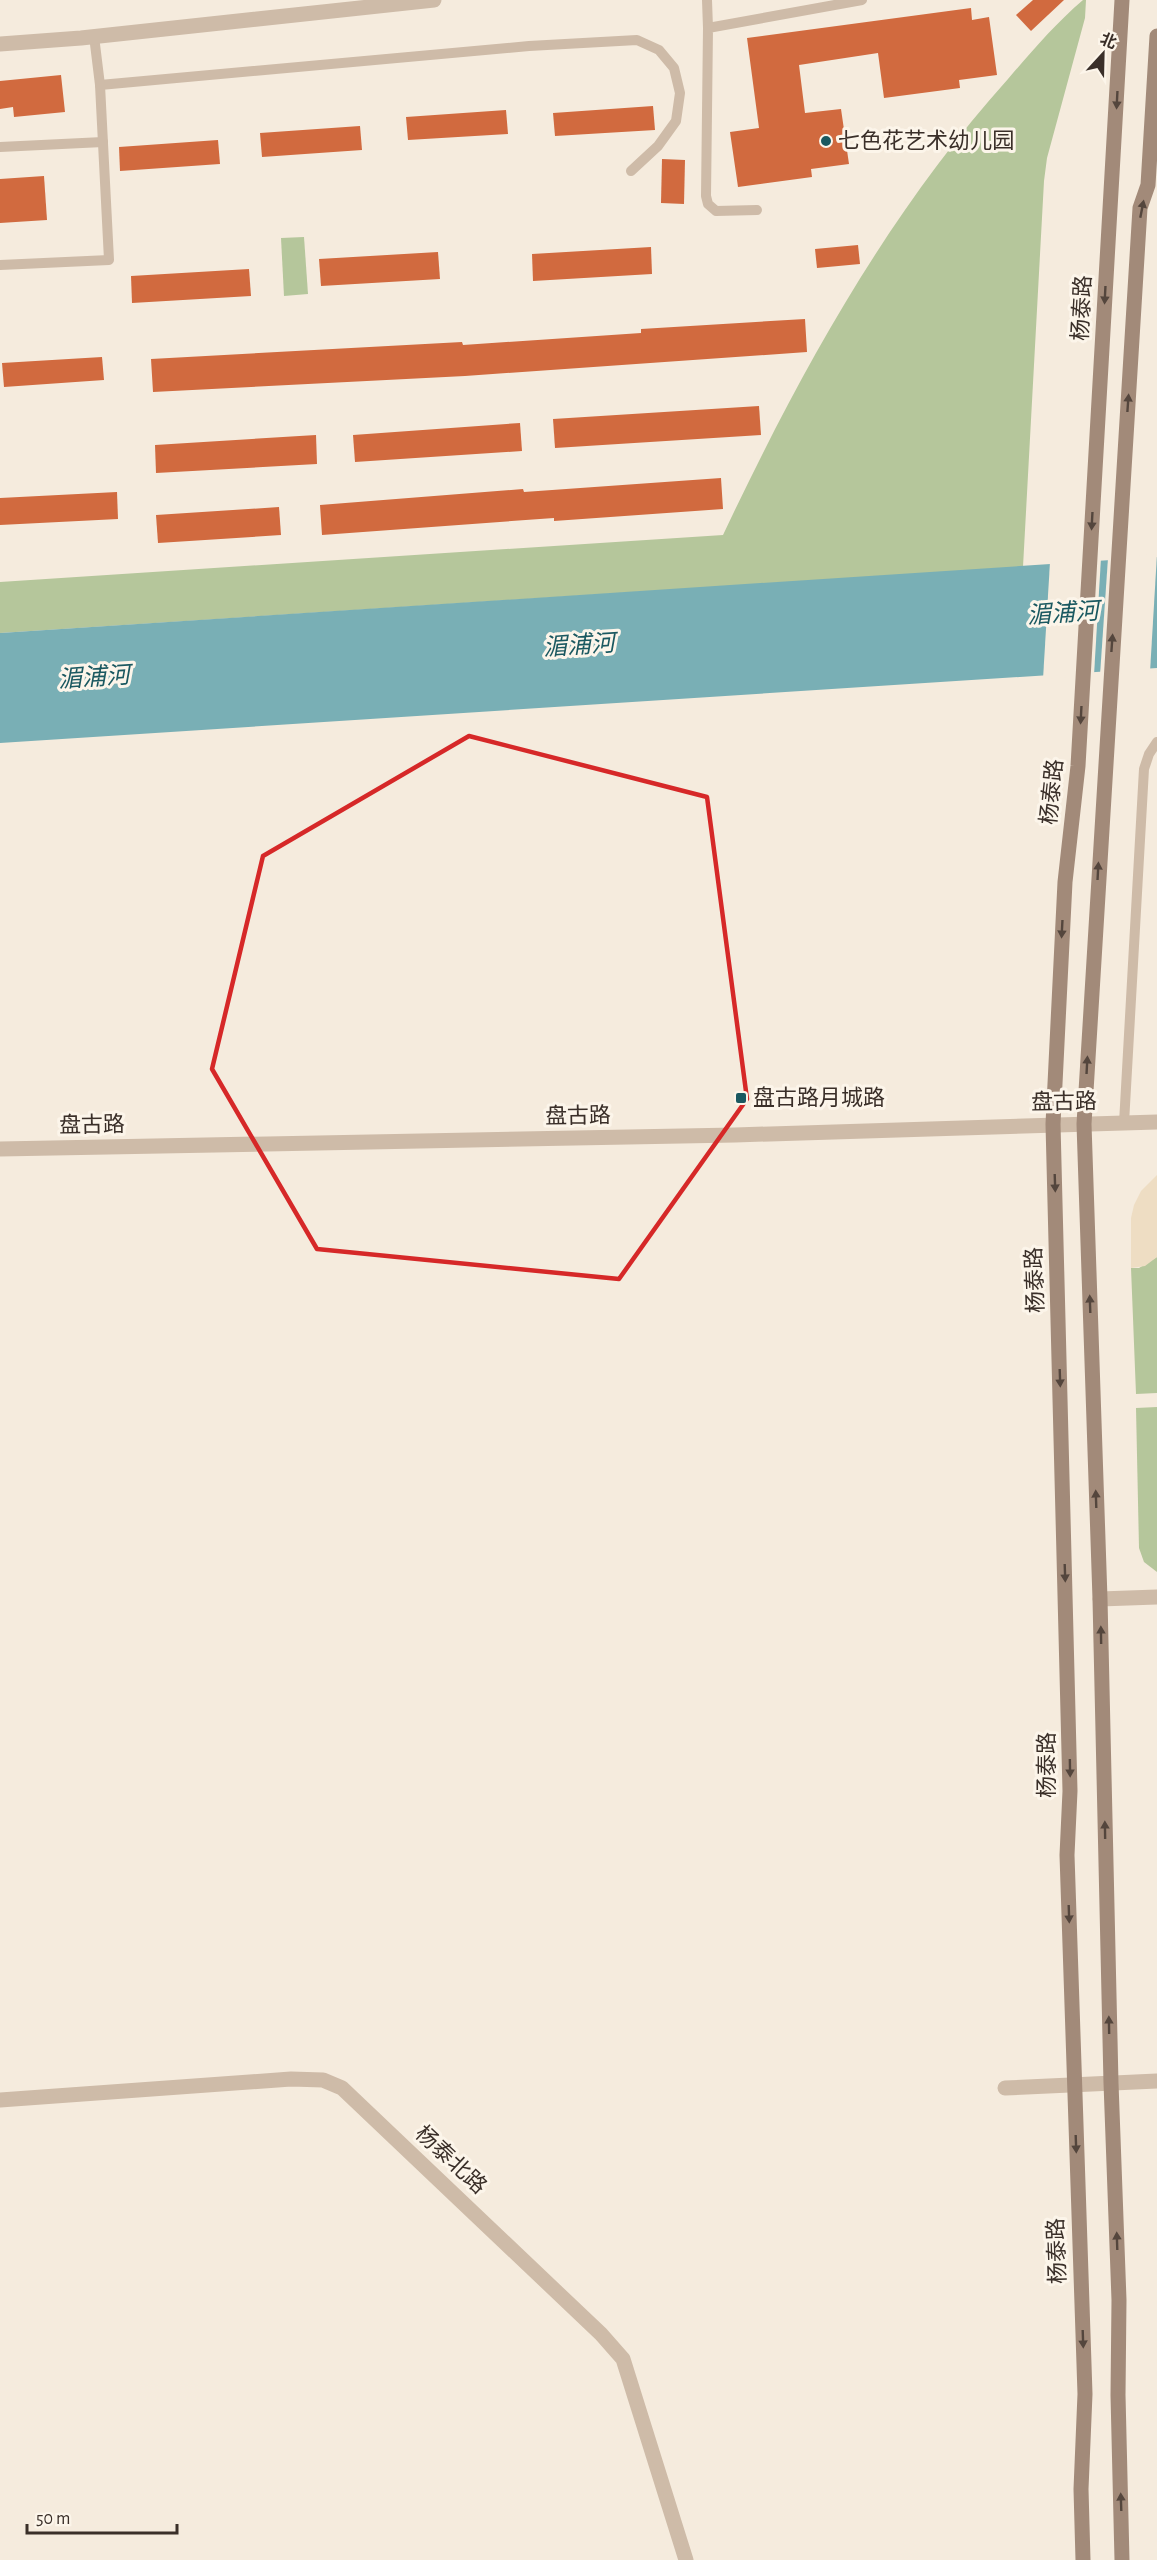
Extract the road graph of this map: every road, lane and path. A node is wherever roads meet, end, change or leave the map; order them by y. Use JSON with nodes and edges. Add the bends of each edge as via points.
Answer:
{"nodes":[{"id":1,"x":434,"y":0,"type":"edge"},
{"id":2,"x":707,"y":0,"type":"edge"},
{"id":3,"x":862,"y":0,"type":"edge"},
{"id":4,"x":1122,"y":0,"type":"edge"},
{"id":5,"x":708,"y":28,"type":"junction"},
{"id":6,"x":94,"y":36,"type":"junction"},
{"id":7,"x":1157,"y":36,"type":"edge"},
{"id":8,"x":0,"y":44,"type":"edge"},
{"id":9,"x":100,"y":85,"type":"junction"},
{"id":10,"x":103,"y":142,"type":"junction"},
{"id":11,"x":0,"y":147,"type":"edge"},
{"id":12,"x":631,"y":171,"type":"dead end"},
{"id":13,"x":1153,"y":185,"type":"edge"},
{"id":14,"x":757,"y":210,"type":"dead end"},
{"id":15,"x":0,"y":265,"type":"edge"},
{"id":16,"x":1157,"y":742,"type":"edge"},
{"id":17,"x":1157,"y":1122,"type":"edge"},
{"id":18,"x":1124,"y":1123,"type":"junction"},
{"id":19,"x":1053,"y":1124,"type":"junction"},
{"id":20,"x":1084,"y":1124,"type":"junction"},
{"id":21,"x":0,"y":1149,"type":"edge"},
{"id":22,"x":1157,"y":1597,"type":"edge"},
{"id":23,"x":1100,"y":1599,"type":"junction"},
{"id":24,"x":1157,"y":2081,"type":"edge"},
{"id":25,"x":1111,"y":2083,"type":"junction"},
{"id":26,"x":1074,"y":2085,"type":"junction"},
{"id":27,"x":1005,"y":2088,"type":"dead end"},
{"id":28,"x":0,"y":2100,"type":"edge"},
{"id":29,"x":686,"y":2560,"type":"edge"},
{"id":30,"x":1083,"y":2560,"type":"edge"},
{"id":31,"x":1122,"y":2560,"type":"edge"}],
"edges":[{"from":1,"to":6,"type":"street"},
{"from":2,"to":5,"type":"lane"},
{"from":3,"to":5,"type":"lane"},
{"from":4,"to":19,"type":"main road","name":"杨泰路","one_way":true,"via":[[1078,766],[1065,882]]},
{"from":5,"to":14,"type":"lane","via":[[708,204],[716,211]]},
{"from":6,"to":8,"type":"street"},
{"from":6,"to":9,"type":"lane"},
{"from":7,"to":13,"type":"main road"},
{"from":9,"to":10,"type":"lane"},
{"from":9,"to":12,"type":"lane","via":[[529,46],[637,40],[659,50],[674,68],[680,93],[676,121],[658,146]]},
{"from":10,"to":11,"type":"lane"},
{"from":10,"to":15,"type":"lane","via":[[109,260]]},
{"from":20,"to":13,"type":"main road","one_way":true,"via":[[1140,208]]},
{"from":16,"to":18,"type":"lane","via":[[1144,769]]},
{"from":17,"to":18,"type":"street","name":"盘古路"},
{"from":18,"to":20,"type":"street","name":"盘古路"},
{"from":19,"to":20,"type":"street","name":"盘古路"},
{"from":19,"to":21,"type":"street","name":"盘古路","via":[[723,1136]]},
{"from":19,"to":26,"type":"main road","name":"杨泰路","one_way":true,"via":[[1068,1656],[1067,1855]]},
{"from":23,"to":20,"type":"main road","one_way":true},
{"from":22,"to":23,"type":"street"},
{"from":25,"to":23,"type":"main road","one_way":true},
{"from":24,"to":25,"type":"street"},
{"from":25,"to":26,"type":"street"},
{"from":31,"to":25,"type":"main road","one_way":true},
{"from":26,"to":27,"type":"street"},
{"from":26,"to":30,"type":"main road","name":"杨泰路","one_way":true,"via":[[1085,2394]]},
{"from":28,"to":29,"type":"street","name":"杨泰北路","via":[[291,2079],[323,2080],[342,2088],[623,2359]]}]}
